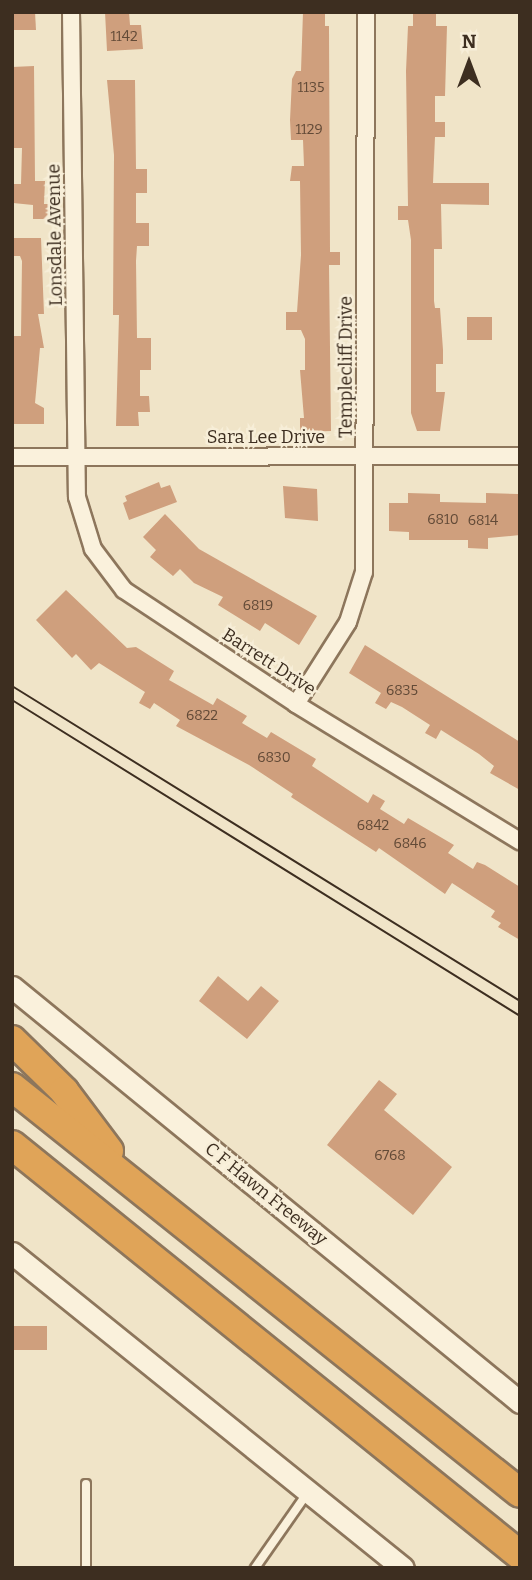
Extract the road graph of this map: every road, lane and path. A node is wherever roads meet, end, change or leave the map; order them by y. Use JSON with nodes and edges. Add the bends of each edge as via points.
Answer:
{"nodes":[{"id":1,"x":71,"y":12,"type":"edge"},
{"id":2,"x":366,"y":12,"type":"edge"},
{"id":3,"x":365,"y":456,"type":"junction"},
{"id":4,"x":520,"y":456,"type":"edge"},
{"id":5,"x":12,"y":457,"type":"edge"},
{"id":6,"x":76,"y":457,"type":"junction"},
{"id":7,"x":296,"y":704,"type":"junction"},
{"id":8,"x":520,"y":841,"type":"edge"},
{"id":9,"x":12,"y":987,"type":"edge"},
{"id":10,"x":12,"y":1041,"type":"edge"},
{"id":11,"x":12,"y":1087,"type":"edge"},
{"id":12,"x":12,"y":1145,"type":"edge"},
{"id":13,"x":134,"y":1184,"type":"junction"},
{"id":14,"x":12,"y":1253,"type":"edge"},
{"id":15,"x":520,"y":1402,"type":"edge"},
{"id":16,"x":86,"y":1484,"type":"dead end"},
{"id":17,"x":309,"y":1492,"type":"junction"},
{"id":18,"x":520,"y":1493,"type":"edge"},
{"id":19,"x":520,"y":1555,"type":"edge"},
{"id":20,"x":86,"y":1568,"type":"edge"},
{"id":21,"x":255,"y":1568,"type":"edge"},
{"id":22,"x":403,"y":1568,"type":"edge"}],
"edges":[{"from":1,"to":6,"type":"street","name":"Lonsdale Avenue"},
{"from":2,"to":3,"type":"street","name":"Templecliff Drive"},
{"from":3,"to":4,"type":"street","name":"Sara Lee Drive"},
{"from":3,"to":6,"type":"street","name":"Sara Lee Drive"},
{"from":3,"to":7,"type":"street","name":"Templecliff Drive","via":[[365,572],[359,596]]},
{"from":5,"to":6,"type":"street","name":"Sara Lee Drive"},
{"from":6,"to":7,"type":"street","name":"Barrett Drive","via":[[82,525],[107,572],[124,590]]},
{"from":7,"to":8,"type":"street","name":"Barrett Drive"},
{"from":9,"to":15,"type":"main road","name":"C F Hawn Freeway"},
{"from":10,"to":13,"type":"highway","via":[[64,1091]]},
{"from":11,"to":13,"type":"highway"},
{"from":12,"to":19,"type":"highway"},
{"from":13,"to":18,"type":"highway"},
{"from":14,"to":17,"type":"main road"},
{"from":16,"to":20,"type":"lane"},
{"from":17,"to":21,"type":"lane"},
{"from":17,"to":22,"type":"main road"}]}
